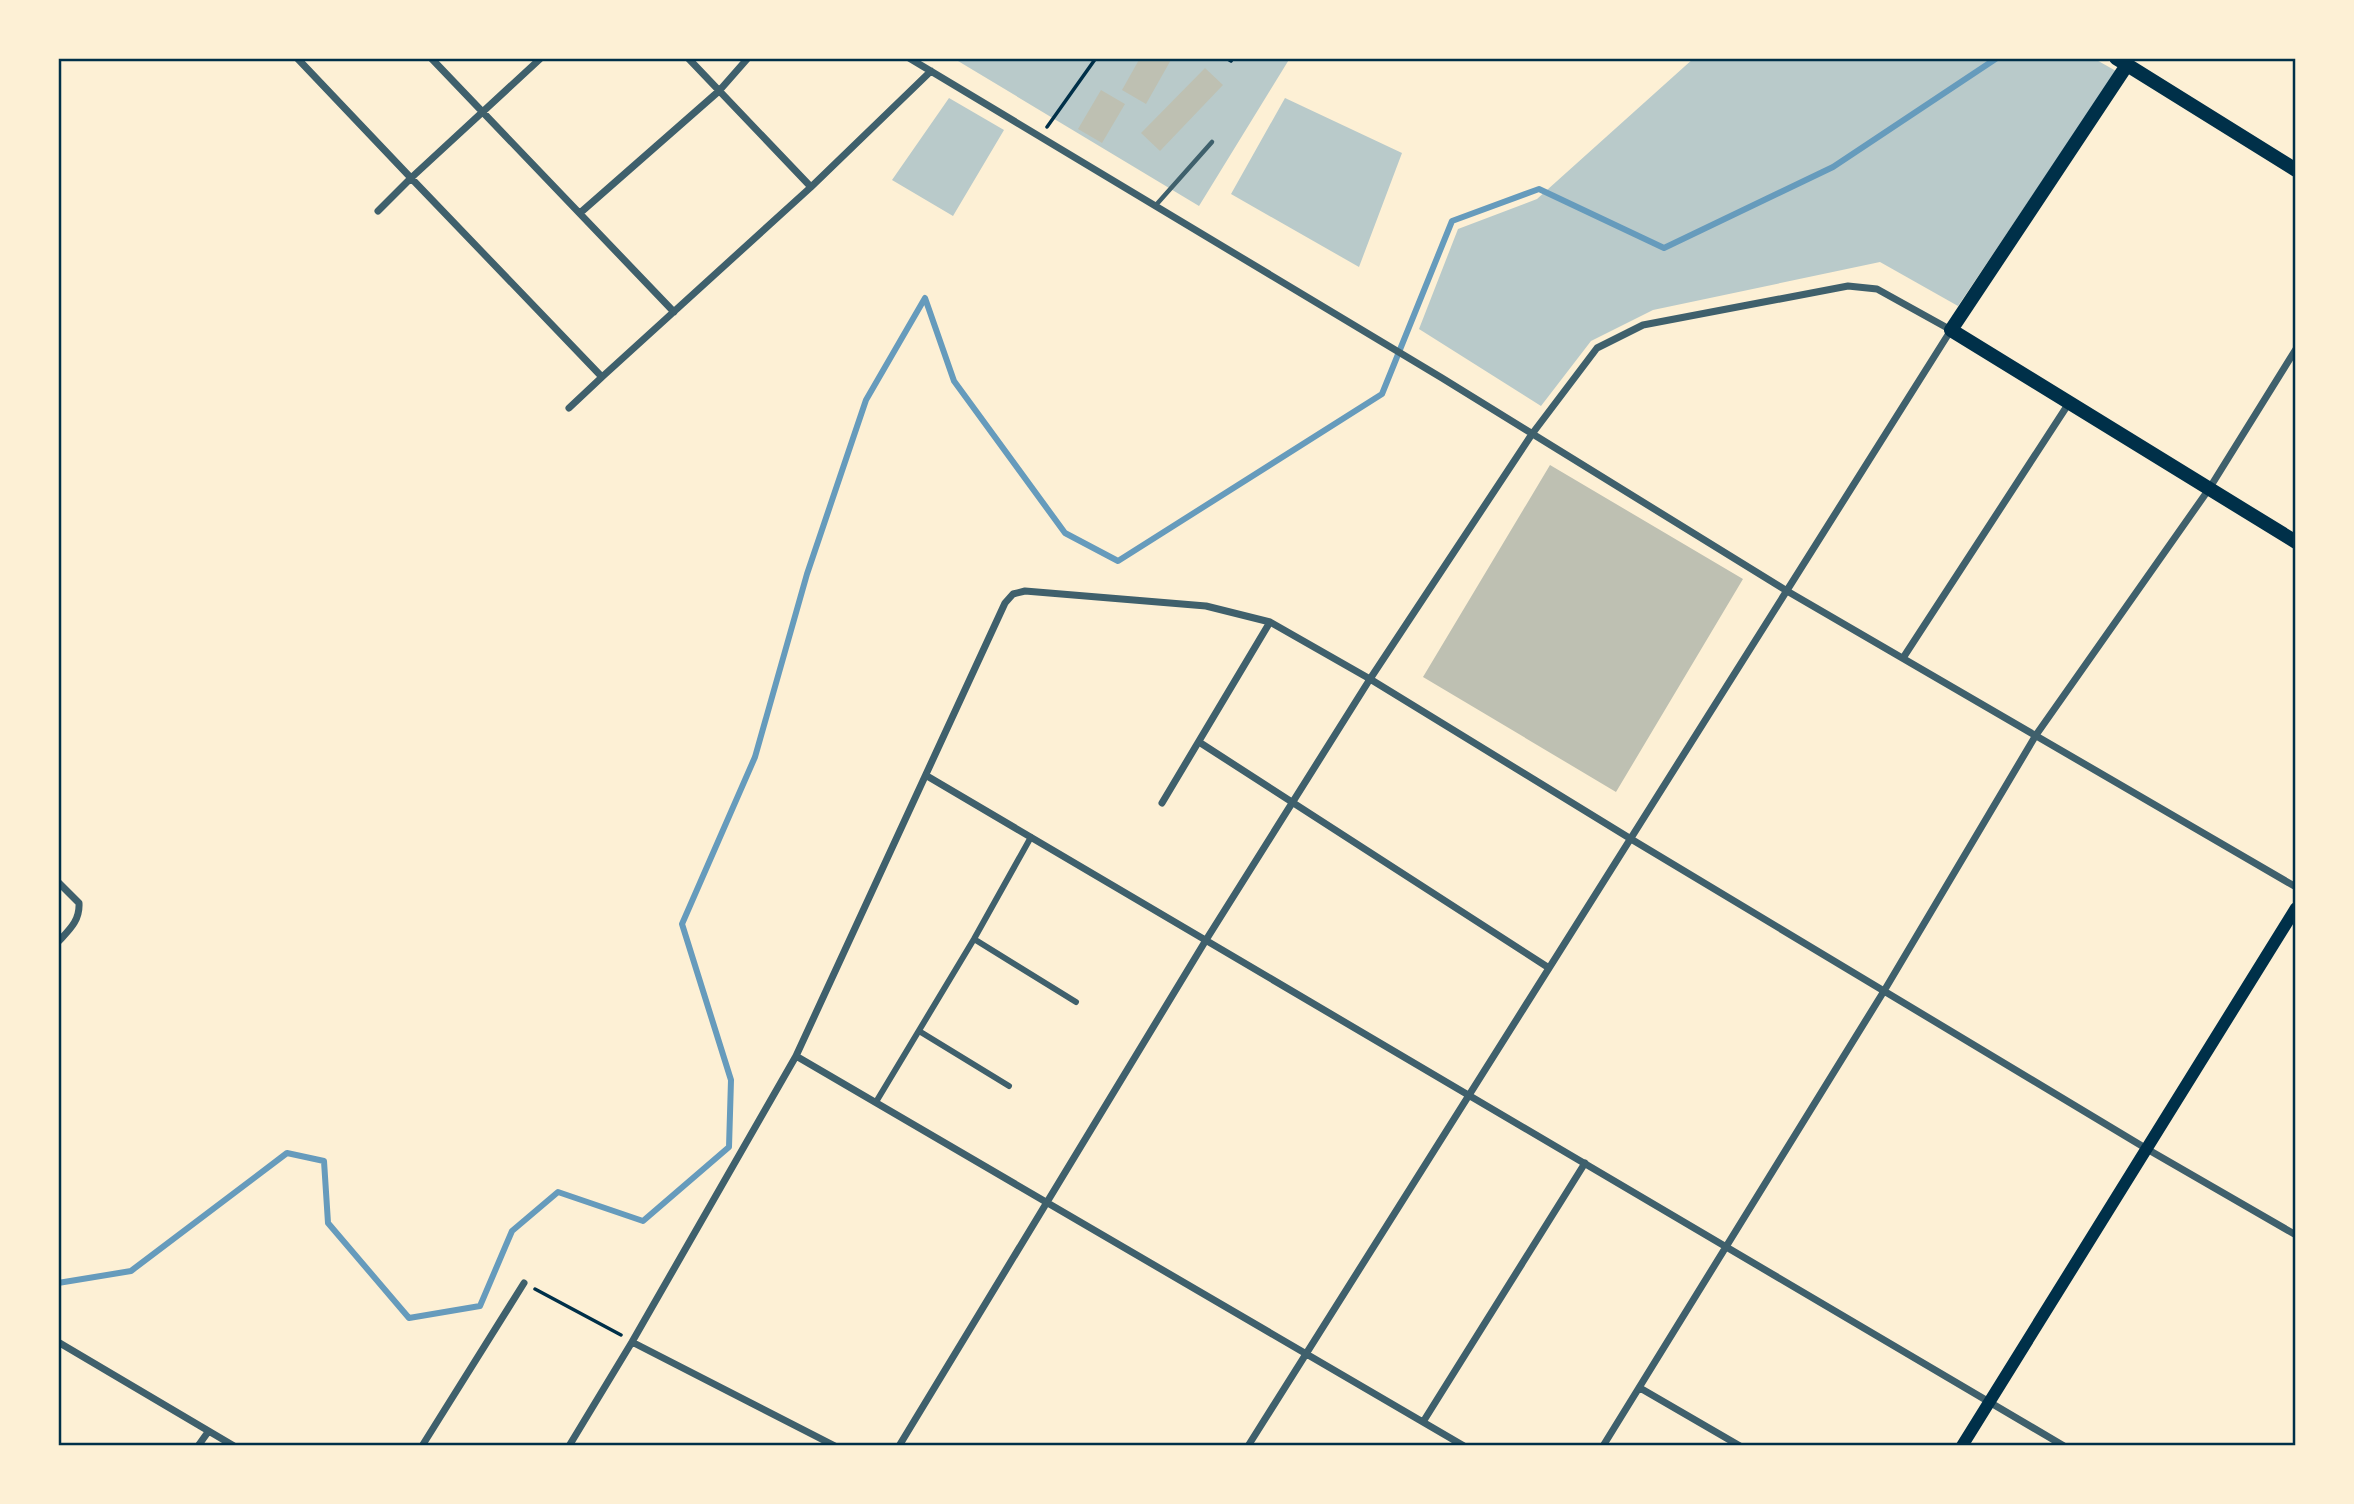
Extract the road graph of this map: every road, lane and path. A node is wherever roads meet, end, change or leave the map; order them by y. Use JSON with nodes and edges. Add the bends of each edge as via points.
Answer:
{"nodes":[{"id":1,"x":297,"y":58,"type":"edge"},
{"id":2,"x":431,"y":58,"type":"edge"},
{"id":3,"x":541,"y":58,"type":"edge"},
{"id":4,"x":688,"y":58,"type":"edge"},
{"id":5,"x":748,"y":58,"type":"edge"},
{"id":6,"x":909,"y":58,"type":"edge"},
{"id":7,"x":1096,"y":58,"type":"edge"},
{"id":8,"x":1226,"y":58,"type":"edge"},
{"id":9,"x":1233,"y":58,"type":"edge"},
{"id":10,"x":2125,"y":60,"type":"edge"},
{"id":11,"x":931,"y":71,"type":"junction"},
{"id":12,"x":719,"y":91,"type":"junction"},
{"id":13,"x":483,"y":110,"type":"junction"},
{"id":14,"x":1040,"y":137,"type":"junction"},
{"id":15,"x":1212,"y":142,"type":"dead end"},
{"id":16,"x":2296,"y":170,"type":"edge"},
{"id":17,"x":411,"y":178,"type":"junction"},
{"id":18,"x":811,"y":187,"type":"junction"},
{"id":19,"x":1156,"y":205,"type":"junction"},
{"id":20,"x":378,"y":211,"type":"dead end"},
{"id":21,"x":580,"y":213,"type":"junction"},
{"id":22,"x":674,"y":312,"type":"junction"},
{"id":23,"x":1951,"y":330,"type":"junction"},
{"id":24,"x":2296,"y":349,"type":"edge"},
{"id":25,"x":602,"y":377,"type":"junction"},
{"id":26,"x":2069,"y":403,"type":"junction"},
{"id":27,"x":569,"y":408,"type":"dead end"},
{"id":28,"x":1532,"y":434,"type":"junction"},
{"id":29,"x":2209,"y":489,"type":"junction"},
{"id":30,"x":2296,"y":542,"type":"edge"},
{"id":31,"x":1787,"y":591,"type":"junction"},
{"id":32,"x":1270,"y":622,"type":"junction"},
{"id":33,"x":1903,"y":658,"type":"junction"},
{"id":34,"x":1370,"y":679,"type":"junction"},
{"id":35,"x":2036,"y":735,"type":"junction"},
{"id":36,"x":1199,"y":742,"type":"junction"},
{"id":37,"x":927,"y":776,"type":"junction"},
{"id":38,"x":1293,"y":801,"type":"junction"},
{"id":39,"x":1162,"y":803,"type":"dead end"},
{"id":40,"x":1031,"y":837,"type":"junction"},
{"id":41,"x":1631,"y":839,"type":"junction"},
{"id":42,"x":58,"y":882,"type":"edge"},
{"id":43,"x":2296,"y":887,"type":"edge"},
{"id":44,"x":2296,"y":908,"type":"edge"},
{"id":45,"x":974,"y":939,"type":"junction"},
{"id":46,"x":1206,"y":940,"type":"junction"},
{"id":47,"x":58,"y":943,"type":"edge"},
{"id":48,"x":1549,"y":968,"type":"junction"},
{"id":49,"x":1884,"y":991,"type":"junction"},
{"id":50,"x":1076,"y":1002,"type":"dead end"},
{"id":51,"x":919,"y":1031,"type":"junction"},
{"id":52,"x":796,"y":1056,"type":"junction"},
{"id":53,"x":1009,"y":1086,"type":"dead end"},
{"id":54,"x":1469,"y":1095,"type":"junction"},
{"id":55,"x":876,"y":1102,"type":"junction"},
{"id":56,"x":2147,"y":1149,"type":"junction"},
{"id":57,"x":1585,"y":1164,"type":"junction"},
{"id":58,"x":1047,"y":1203,"type":"junction"},
{"id":59,"x":2296,"y":1235,"type":"edge"},
{"id":60,"x":1727,"y":1247,"type":"junction"},
{"id":61,"x":524,"y":1283,"type":"joint"},
{"id":62,"x":58,"y":1342,"type":"edge"},
{"id":63,"x":632,"y":1342,"type":"junction"},
{"id":64,"x":1306,"y":1354,"type":"junction"},
{"id":65,"x":1640,"y":1388,"type":"junction"},
{"id":66,"x":1989,"y":1402,"type":"junction"},
{"id":67,"x":1423,"y":1422,"type":"junction"},
{"id":68,"x":208,"y":1432,"type":"junction"},
{"id":69,"x":198,"y":1446,"type":"edge"},
{"id":70,"x":234,"y":1446,"type":"edge"},
{"id":71,"x":422,"y":1446,"type":"edge"},
{"id":72,"x":569,"y":1446,"type":"edge"},
{"id":73,"x":835,"y":1446,"type":"edge"},
{"id":74,"x":899,"y":1446,"type":"edge"},
{"id":75,"x":1248,"y":1446,"type":"edge"},
{"id":76,"x":1464,"y":1446,"type":"edge"},
{"id":77,"x":1603,"y":1446,"type":"edge"},
{"id":78,"x":1740,"y":1446,"type":"edge"},
{"id":79,"x":1962,"y":1446,"type":"edge"},
{"id":80,"x":2064,"y":1446,"type":"edge"}],
"edges":[{"from":1,"to":17,"type":"street"},
{"from":2,"to":13,"type":"street"},
{"from":3,"to":13,"type":"street"},
{"from":4,"to":12,"type":"street"},
{"from":5,"to":12,"type":"street"},
{"from":6,"to":11,"type":"street"},
{"from":7,"to":14,"type":"path"},
{"from":8,"to":9,"type":"path"},
{"from":10,"to":16,"type":"main road"},
{"from":10,"to":23,"type":"main road"},
{"from":11,"to":14,"type":"street"},
{"from":11,"to":18,"type":"street"},
{"from":12,"to":18,"type":"street"},
{"from":12,"to":21,"type":"street"},
{"from":13,"to":17,"type":"street"},
{"from":13,"to":21,"type":"street"},
{"from":14,"to":19,"type":"street"},
{"from":15,"to":19,"type":"lane"},
{"from":17,"to":20,"type":"street"},
{"from":17,"to":25,"type":"street"},
{"from":18,"to":22,"type":"street"},
{"from":19,"to":28,"type":"street"},
{"from":21,"to":22,"type":"street"},
{"from":22,"to":25,"type":"street"},
{"from":23,"to":26,"type":"main road"},
{"from":23,"to":28,"type":"street","via":[[1878,289],[1848,286],[1643,325],[1597,348]]},
{"from":23,"to":31,"type":"street"},
{"from":24,"to":29,"type":"street"},
{"from":25,"to":27,"type":"street"},
{"from":26,"to":29,"type":"main road"},
{"from":26,"to":33,"type":"street"},
{"from":28,"to":31,"type":"street"},
{"from":28,"to":34,"type":"street"},
{"from":29,"to":30,"type":"main road"},
{"from":29,"to":35,"type":"street"},
{"from":31,"to":33,"type":"street"},
{"from":31,"to":41,"type":"street"},
{"from":32,"to":34,"type":"street"},
{"from":32,"to":36,"type":"street"},
{"from":32,"to":37,"type":"street","via":[[1206,606],[1025,591],[1013,594]]},
{"from":33,"to":35,"type":"street"},
{"from":34,"to":38,"type":"street"},
{"from":34,"to":41,"type":"street"},
{"from":35,"to":43,"type":"street"},
{"from":35,"to":49,"type":"street"},
{"from":36,"to":38,"type":"street"},
{"from":36,"to":39,"type":"street"},
{"from":37,"to":40,"type":"street"},
{"from":37,"to":52,"type":"street"},
{"from":38,"to":46,"type":"street"},
{"from":38,"to":48,"type":"street"},
{"from":40,"to":45,"type":"street"},
{"from":40,"to":46,"type":"street"},
{"from":41,"to":48,"type":"street"},
{"from":41,"to":49,"type":"street"},
{"from":42,"to":47,"type":"street","via":[[79,903],[78,918]]},
{"from":44,"to":56,"type":"main road"},
{"from":45,"to":50,"type":"street"},
{"from":45,"to":51,"type":"street"},
{"from":46,"to":54,"type":"street"},
{"from":46,"to":58,"type":"street"},
{"from":48,"to":54,"type":"street"},
{"from":49,"to":56,"type":"street"},
{"from":49,"to":60,"type":"street"},
{"from":51,"to":53,"type":"street"},
{"from":51,"to":55,"type":"street"},
{"from":52,"to":55,"type":"street"},
{"from":52,"to":63,"type":"street"},
{"from":54,"to":57,"type":"street"},
{"from":54,"to":64,"type":"street"},
{"from":55,"to":58,"type":"street"},
{"from":56,"to":59,"type":"street"},
{"from":56,"to":66,"type":"main road"},
{"from":57,"to":60,"type":"street"},
{"from":57,"to":67,"type":"street"},
{"from":58,"to":64,"type":"street"},
{"from":58,"to":74,"type":"street"},
{"from":60,"to":65,"type":"street"},
{"from":60,"to":66,"type":"street"},
{"from":61,"to":63,"type":"path"},
{"from":61,"to":71,"type":"street"},
{"from":62,"to":68,"type":"street"},
{"from":63,"to":72,"type":"street"},
{"from":63,"to":73,"type":"street"},
{"from":64,"to":67,"type":"street"},
{"from":64,"to":75,"type":"street"},
{"from":65,"to":77,"type":"street"},
{"from":65,"to":78,"type":"street"},
{"from":66,"to":79,"type":"main road"},
{"from":66,"to":80,"type":"street"},
{"from":67,"to":76,"type":"street"},
{"from":68,"to":69,"type":"street"},
{"from":68,"to":70,"type":"street"}]}
